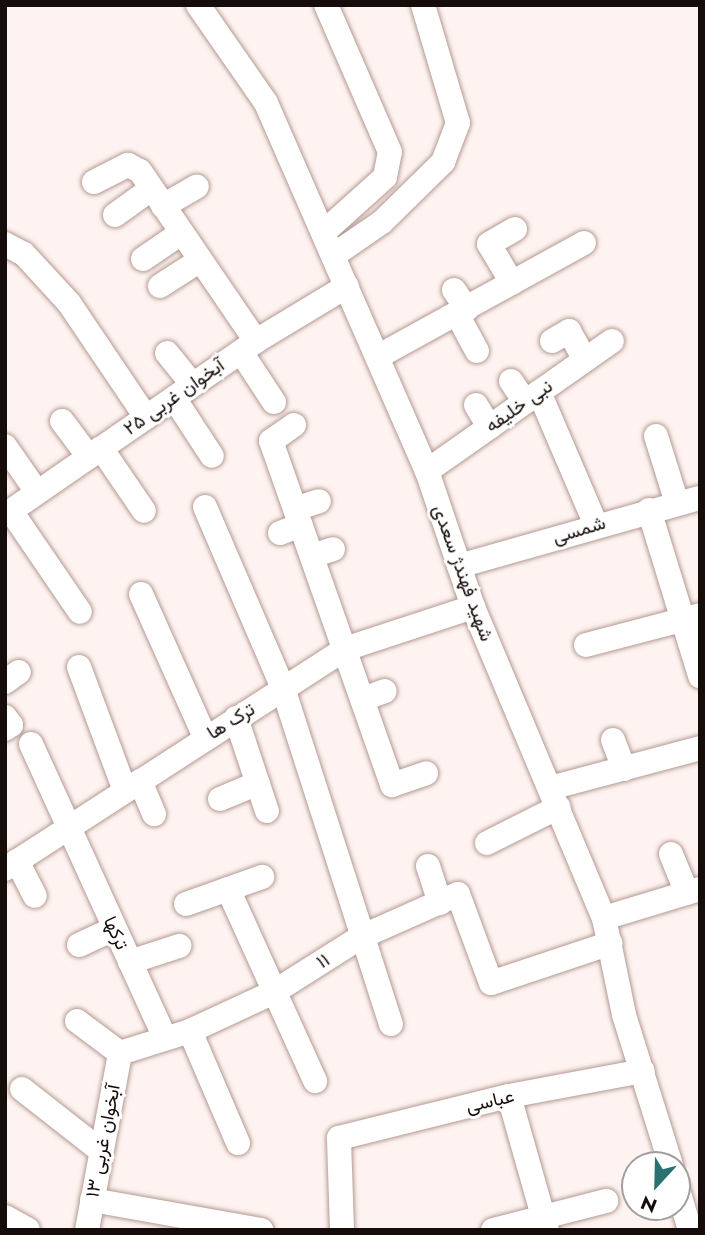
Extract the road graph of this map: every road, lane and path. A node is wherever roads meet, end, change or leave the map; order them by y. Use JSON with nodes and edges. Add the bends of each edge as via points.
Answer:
{"nodes":[{"id":1,"x":198,"y":5,"type":"edge"},
{"id":2,"x":326,"y":5,"type":"edge"},
{"id":3,"x":425,"y":6,"type":"edge"},
{"id":4,"x":94,"y":182,"type":"dead end"},
{"id":5,"x":197,"y":186,"type":"dead end"},
{"id":6,"x":157,"y":197,"type":"junction"},
{"id":7,"x":115,"y":215,"type":"dead end"},
{"id":8,"x":515,"y":229,"type":"dead end"},
{"id":9,"x":324,"y":232,"type":"junction"},
{"id":10,"x":181,"y":233,"type":"junction"},
{"id":11,"x":584,"y":243,"type":"dead end"},
{"id":12,"x":12,"y":254,"type":"edge"},
{"id":13,"x":334,"y":255,"type":"junction"},
{"id":14,"x":143,"y":259,"type":"dead end"},
{"id":15,"x":200,"y":261,"type":"junction"},
{"id":16,"x":512,"y":284,"type":"junction"},
{"id":17,"x":160,"y":286,"type":"dead end"},
{"id":18,"x":347,"y":286,"type":"junction"},
{"id":19,"x":459,"y":304,"type":"junction"},
{"id":20,"x":552,"y":341,"type":"dead end"},
{"id":21,"x":612,"y":341,"type":"dead end"},
{"id":22,"x":248,"y":346,"type":"junction"},
{"id":23,"x":477,"y":351,"type":"dead end"},
{"id":24,"x":167,"y":353,"type":"dead end"},
{"id":25,"x":379,"y":356,"type":"junction"},
{"id":26,"x":585,"y":360,"type":"junction"},
{"id":27,"x":511,"y":382,"type":"dead end"},
{"id":28,"x":183,"y":391,"type":"junction"},
{"id":29,"x":532,"y":397,"type":"junction"},
{"id":30,"x":274,"y":402,"type":"dead end"},
{"id":31,"x":476,"y":405,"type":"dead end"},
{"id":32,"x":146,"y":417,"type":"junction"},
{"id":33,"x":62,"y":421,"type":"dead end"},
{"id":34,"x":294,"y":425,"type":"dead end"},
{"id":35,"x":489,"y":427,"type":"junction"},
{"id":36,"x":656,"y":436,"type":"dead end"},
{"id":37,"x":5,"y":446,"type":"edge"},
{"id":38,"x":95,"y":452,"type":"junction"},
{"id":39,"x":212,"y":456,"type":"dead end"},
{"id":40,"x":427,"y":471,"type":"junction"},
{"id":41,"x":37,"y":492,"type":"junction"},
{"id":42,"x":689,"y":500,"type":"edge"},
{"id":43,"x":319,"y":501,"type":"dead end"},
{"id":44,"x":205,"y":507,"type":"dead end"},
{"id":45,"x":649,"y":510,"type":"junction"},
{"id":46,"x":144,"y":511,"type":"dead end"},
{"id":47,"x":8,"y":513,"type":"edge"},
{"id":48,"x":292,"y":522,"type":"junction"},
{"id":49,"x":596,"y":525,"type":"junction"},
{"id":50,"x":459,"y":566,"type":"junction"},
{"id":51,"x":141,"y":594,"type":"dead end"},
{"id":52,"x":473,"y":607,"type":"junction"},
{"id":53,"x":80,"y":612,"type":"dead end"},
{"id":54,"x":691,"y":617,"type":"edge"},
{"id":55,"x":586,"y":645,"type":"dead end"},
{"id":56,"x":345,"y":649,"type":"junction"},
{"id":57,"x":79,"y":667,"type":"dead end"},
{"id":58,"x":700,"y":676,"type":"edge"},
{"id":59,"x":284,"y":688,"type":"junction"},
{"id":60,"x":5,"y":717,"type":"edge"},
{"id":61,"x":236,"y":718,"type":"junction"},
{"id":62,"x":5,"y":729,"type":"edge"},
{"id":63,"x":205,"y":737,"type":"junction"},
{"id":64,"x":613,"y":740,"type":"dead end"},
{"id":65,"x":31,"y":744,"type":"dead end"},
{"id":66,"x":700,"y":748,"type":"edge"},
{"id":67,"x":624,"y":769,"type":"junction"},
{"id":68,"x":426,"y":773,"type":"dead end"},
{"id":69,"x":258,"y":783,"type":"junction"},
{"id":70,"x":132,"y":786,"type":"junction"},
{"id":71,"x":554,"y":797,"type":"junction"},
{"id":72,"x":220,"y":799,"type":"dead end"},
{"id":73,"x":267,"y":811,"type":"dead end"},
{"id":74,"x":154,"y":814,"type":"dead end"},
{"id":75,"x":67,"y":829,"type":"junction"},
{"id":76,"x":486,"y":843,"type":"dead end"},
{"id":77,"x":671,"y":854,"type":"dead end"},
{"id":78,"x":428,"y":866,"type":"dead end"},
{"id":79,"x":8,"y":867,"type":"edge"},
{"id":80,"x":262,"y":877,"type":"dead end"},
{"id":81,"x":228,"y":890,"type":"junction"},
{"id":82,"x":694,"y":891,"type":"edge"},
{"id":83,"x":35,"y":896,"type":"dead end"},
{"id":84,"x":449,"y":899,"type":"junction"},
{"id":85,"x":186,"y":904,"type":"dead end"},
{"id":86,"x":604,"y":918,"type":"junction"},
{"id":87,"x":114,"y":929,"type":"junction"},
{"id":88,"x":361,"y":937,"type":"junction"},
{"id":89,"x":611,"y":943,"type":"junction"},
{"id":90,"x":79,"y":945,"type":"dead end"},
{"id":91,"x":180,"y":946,"type":"dead end"},
{"id":92,"x":130,"y":962,"type":"junction"},
{"id":93,"x":274,"y":992,"type":"junction"},
{"id":94,"x":77,"y":1021,"type":"dead end"},
{"id":95,"x":391,"y":1024,"type":"dead end"},
{"id":96,"x":190,"y":1031,"type":"junction"},
{"id":97,"x":165,"y":1038,"type":"junction"},
{"id":98,"x":120,"y":1053,"type":"junction"},
{"id":99,"x":643,"y":1071,"type":"junction"},
{"id":100,"x":315,"y":1081,"type":"dead end"},
{"id":101,"x":22,"y":1089,"type":"dead end"},
{"id":102,"x":509,"y":1096,"type":"junction"},
{"id":103,"x":238,"y":1143,"type":"dead end"},
{"id":104,"x":102,"y":1151,"type":"junction"},
{"id":105,"x":667,"y":1151,"type":"edge"},
{"id":106,"x":92,"y":1200,"type":"junction"},
{"id":107,"x":606,"y":1201,"type":"dead end"},
{"id":108,"x":5,"y":1217,"type":"edge"},
{"id":109,"x":546,"y":1224,"type":"edge"},
{"id":110,"x":28,"y":1230,"type":"edge"},
{"id":111,"x":87,"y":1230,"type":"edge"},
{"id":112,"x":261,"y":1230,"type":"edge"},
{"id":113,"x":342,"y":1230,"type":"edge"},
{"id":114,"x":493,"y":1230,"type":"edge"}],
"edges":[{"from":1,"to":9,"type":"street","name":"شهید فهندژ سعدی","via":[[266,103]]},
{"from":2,"to":9,"type":"street","via":[[390,152],[385,177]]},
{"from":3,"to":13,"type":"street","via":[[458,123],[443,162],[382,222]]},
{"from":4,"to":6,"type":"street","via":[[128,164]]},
{"from":5,"to":6,"type":"street"},
{"from":6,"to":7,"type":"street"},
{"from":6,"to":10,"type":"street"},
{"from":8,"to":16,"type":"street","via":[[489,244]]},
{"from":9,"to":13,"type":"street","name":"شهید فهندژ سعدی"},
{"from":10,"to":14,"type":"street"},
{"from":10,"to":15,"type":"street"},
{"from":11,"to":16,"type":"street"},
{"from":12,"to":32,"type":"street","via":[[69,303]]},
{"from":13,"to":18,"type":"street","name":"شهید فهندژ سعدی"},
{"from":15,"to":17,"type":"street"},
{"from":15,"to":22,"type":"street"},
{"from":16,"to":19,"type":"street"},
{"from":18,"to":22,"type":"street","name":"آبخوان غربی ۲۵"},
{"from":18,"to":25,"type":"street","name":"شهید فهندژ سعدی"},
{"from":19,"to":23,"type":"street"},
{"from":19,"to":25,"type":"street"},
{"from":20,"to":26,"type":"street","via":[[569,331]]},
{"from":21,"to":26,"type":"street","name":"نبی خلیفه"},
{"from":22,"to":28,"type":"street","name":"آبخوان غربی ۲۵"},
{"from":22,"to":30,"type":"street"},
{"from":24,"to":28,"type":"street"},
{"from":25,"to":40,"type":"street","name":"شهید فهندژ سعدی"},
{"from":26,"to":29,"type":"street","name":"نبی خلیفه"},
{"from":27,"to":29,"type":"street"},
{"from":28,"to":32,"type":"street","name":"آبخوان غربی ۲۵"},
{"from":28,"to":39,"type":"street"},
{"from":29,"to":35,"type":"street","name":"نبی خلیفه"},
{"from":29,"to":49,"type":"street"},
{"from":31,"to":35,"type":"street"},
{"from":32,"to":38,"type":"street","name":"آبخوان غربی ۲۵"},
{"from":33,"to":38,"type":"street"},
{"from":34,"to":48,"type":"street","via":[[271,440]]},
{"from":35,"to":40,"type":"street","name":"نبی خلیفه"},
{"from":36,"to":42,"type":"street"},
{"from":37,"to":41,"type":"street"},
{"from":38,"to":41,"type":"street","name":"آبخوان غربی ۲۵"},
{"from":38,"to":46,"type":"street"},
{"from":40,"to":50,"type":"street","name":"شهید فهندژ سعدی"},
{"from":41,"to":47,"type":"street","name":"آبخوان غربی ۲۵"},
{"from":42,"to":45,"type":"street","name":"شمسی"},
{"from":43,"to":48,"type":"street"},
{"from":44,"to":59,"type":"street"},
{"from":45,"to":49,"type":"street","name":"شمسی"},
{"from":45,"to":54,"type":"street"},
{"from":47,"to":53,"type":"street"},
{"from":48,"to":56,"type":"street","via":[[323,553]]},
{"from":49,"to":50,"type":"street","name":"شمسی"},
{"from":50,"to":52,"type":"street","name":"شهید فهندژ سعدی"},
{"from":51,"to":63,"type":"street"},
{"from":52,"to":56,"type":"street","name":"ترک ها"},
{"from":52,"to":71,"type":"street","name":"شهید فهندژ سعدی"},
{"from":54,"to":55,"type":"street"},
{"from":54,"to":58,"type":"street"},
{"from":56,"to":59,"type":"street","name":"ترک ها"},
{"from":56,"to":68,"type":"street","via":[[374,695],[393,785]]},
{"from":57,"to":70,"type":"street"},
{"from":59,"to":61,"type":"street","name":"ترک ها"},
{"from":59,"to":88,"type":"street"},
{"from":60,"to":62,"type":"street","via":[[11,725]]},
{"from":61,"to":63,"type":"street","name":"ترک ها"},
{"from":61,"to":69,"type":"street"},
{"from":63,"to":70,"type":"street","name":"ترک ها"},
{"from":64,"to":67,"type":"street"},
{"from":65,"to":75,"type":"street","name":"ترکها"},
{"from":66,"to":67,"type":"street"},
{"from":67,"to":71,"type":"street"},
{"from":69,"to":72,"type":"street"},
{"from":69,"to":73,"type":"street"},
{"from":70,"to":74,"type":"street"},
{"from":70,"to":75,"type":"street","name":"ترک ها"},
{"from":71,"to":76,"type":"street"},
{"from":71,"to":86,"type":"street","name":"شهید فهندژ سعدی"},
{"from":75,"to":79,"type":"street","name":"ترک ها"},
{"from":75,"to":87,"type":"street","name":"ترکها"},
{"from":77,"to":82,"type":"street"},
{"from":78,"to":84,"type":"street"},
{"from":79,"to":83,"type":"street"},
{"from":80,"to":81,"type":"street"},
{"from":81,"to":85,"type":"street"},
{"from":81,"to":93,"type":"street"},
{"from":82,"to":86,"type":"street"},
{"from":84,"to":88,"type":"street","name":"۱۱"},
{"from":84,"to":89,"type":"street","via":[[491,983]]},
{"from":86,"to":89,"type":"street","name":"شهید فهندژ سعدی"},
{"from":87,"to":90,"type":"street"},
{"from":87,"to":92,"type":"street","name":"ترکها"},
{"from":88,"to":93,"type":"street","name":"۱۱"},
{"from":88,"to":95,"type":"street"},
{"from":89,"to":99,"type":"street","name":"شهید فهندژ سعدی","via":[[624,1015]]},
{"from":91,"to":92,"type":"street"},
{"from":92,"to":97,"type":"street","name":"ترکها"},
{"from":93,"to":96,"type":"street","name":"۱۱"},
{"from":93,"to":100,"type":"street"},
{"from":94,"to":98,"type":"street"},
{"from":96,"to":97,"type":"street","name":"۱۱"},
{"from":96,"to":103,"type":"street"},
{"from":97,"to":98,"type":"street","name":"۱۱"},
{"from":98,"to":104,"type":"street","name":"آبخوان غربی ۱۳"},
{"from":99,"to":102,"type":"street","name":"عباسی"},
{"from":99,"to":105,"type":"street","name":"شهید فهندژ سعدی"},
{"from":101,"to":104,"type":"street"},
{"from":102,"to":109,"type":"street"},
{"from":102,"to":113,"type":"street","name":"عباسی","via":[[339,1138]]},
{"from":104,"to":106,"type":"street","name":"آبخوان غربی ۱۳"},
{"from":106,"to":111,"type":"street","name":"آبخوان غربی ۱۳"},
{"from":106,"to":112,"type":"street"},
{"from":107,"to":109,"type":"street"},
{"from":108,"to":110,"type":"street"},
{"from":109,"to":114,"type":"street"}]}
